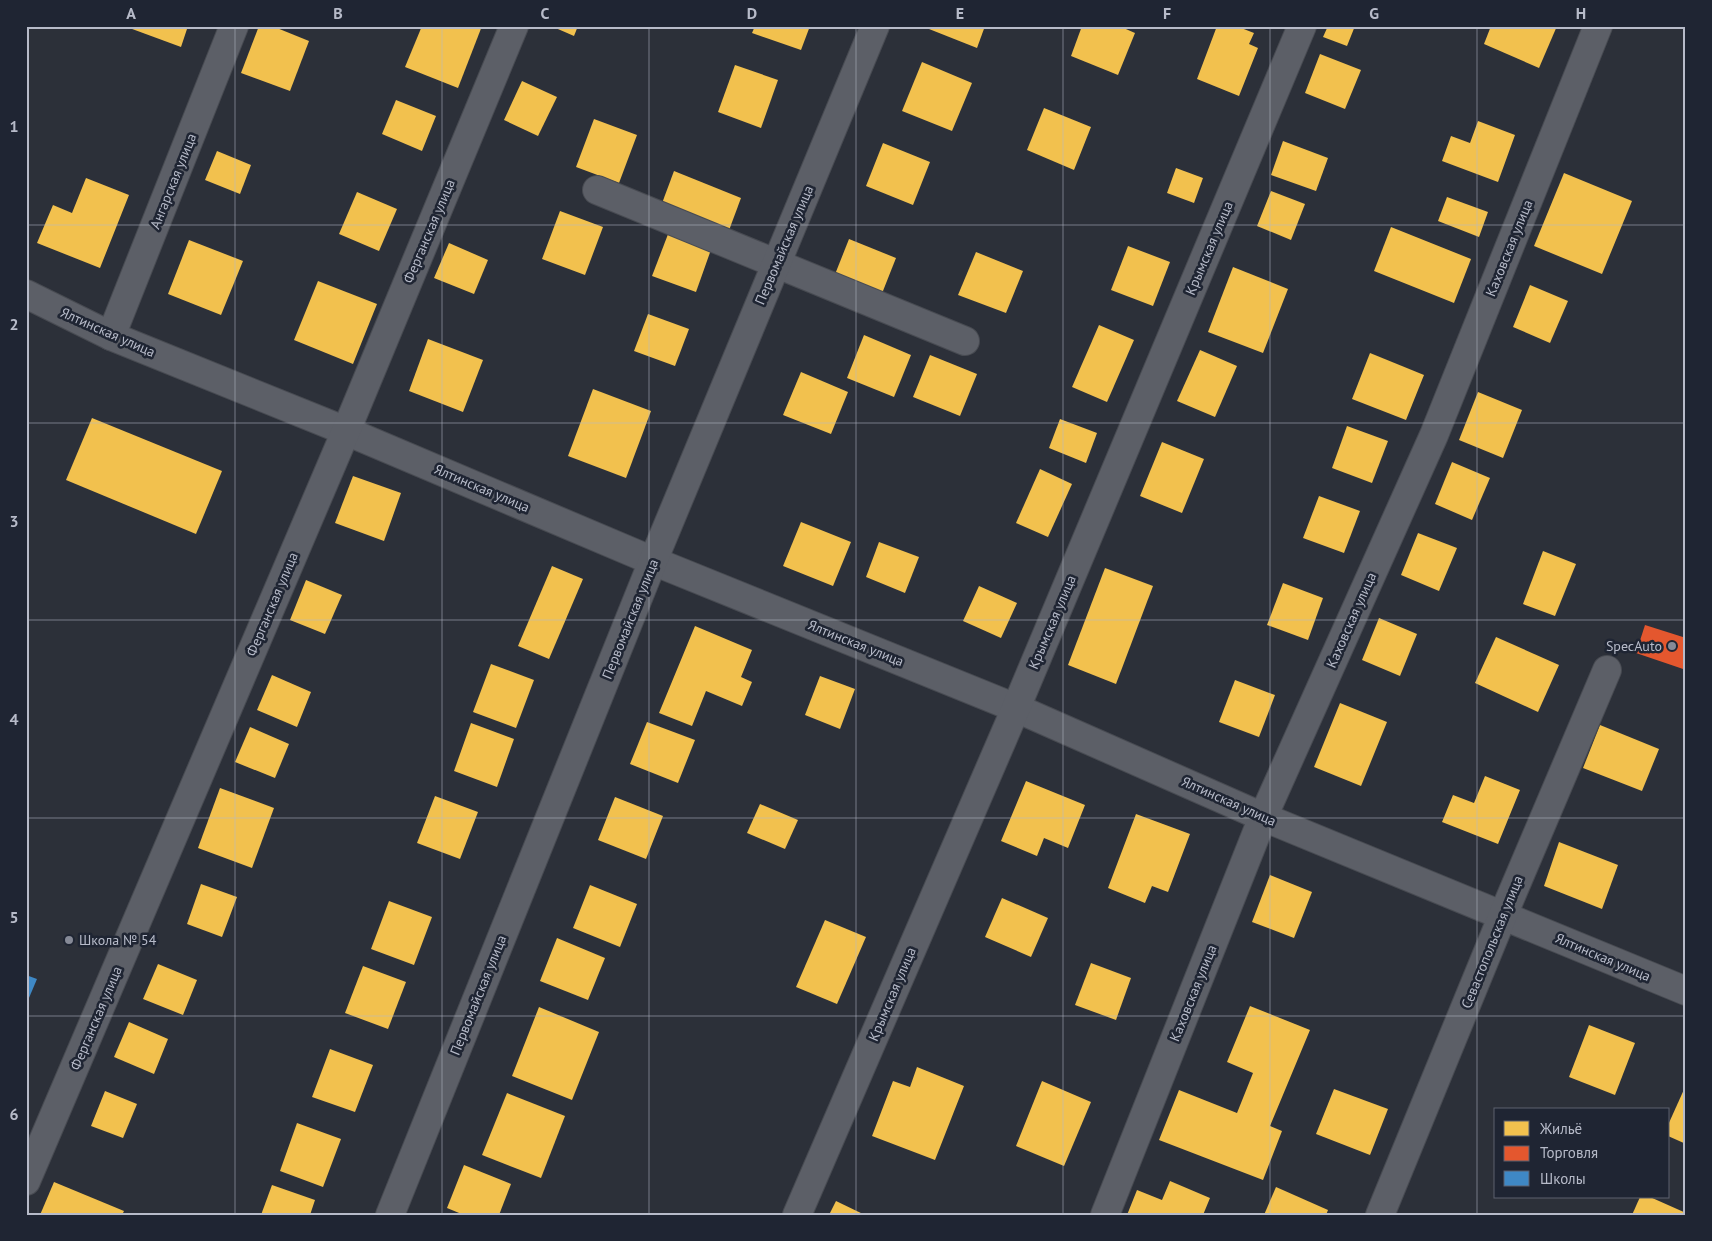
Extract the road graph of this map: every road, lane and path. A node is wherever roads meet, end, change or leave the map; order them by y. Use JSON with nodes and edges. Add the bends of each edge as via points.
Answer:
{"nodes":[{"id":1,"x":234,"y":26,"type":"edge"},
{"id":2,"x":514,"y":26,"type":"edge"},
{"id":3,"x":875,"y":26,"type":"edge"},
{"id":4,"x":1302,"y":26,"type":"edge"},
{"id":5,"x":1598,"y":26,"type":"edge"},
{"id":6,"x":597,"y":190,"type":"dead end"},
{"id":7,"x":776,"y":264,"type":"junction"},
{"id":8,"x":26,"y":294,"type":"edge"},
{"id":9,"x":112,"y":336,"type":"junction"},
{"id":10,"x":965,"y":341,"type":"dead end"},
{"id":11,"x":346,"y":431,"type":"junction"},
{"id":12,"x":653,"y":561,"type":"junction"},
{"id":13,"x":1607,"y":670,"type":"dead end"},
{"id":14,"x":1016,"y":708,"type":"junction"},
{"id":15,"x":1263,"y":817,"type":"junction"},
{"id":16,"x":1503,"y":915,"type":"junction"},
{"id":17,"x":1686,"y":992,"type":"edge"},
{"id":18,"x":26,"y":1181,"type":"edge"},
{"id":19,"x":390,"y":1215,"type":"edge"},
{"id":20,"x":797,"y":1215,"type":"edge"},
{"id":21,"x":1105,"y":1215,"type":"edge"},
{"id":22,"x":1380,"y":1215,"type":"edge"}],
"edges":[{"from":1,"to":9,"type":"street","name":"Ангарская улица"},
{"from":2,"to":11,"type":"street","name":"Ферганская улица"},
{"from":3,"to":7,"type":"street","name":"Первомайская улица"},
{"from":4,"to":14,"type":"street","name":"Крымская улица"},
{"from":5,"to":15,"type":"street","name":"Каховская улица","via":[[1434,435]]},
{"from":6,"to":7,"type":"street"},
{"from":7,"to":10,"type":"street"},
{"from":7,"to":12,"type":"street","name":"Первомайская улица"},
{"from":8,"to":9,"type":"street","name":"Ялтинская улица"},
{"from":9,"to":11,"type":"street","name":"Ялтинская улица"},
{"from":11,"to":12,"type":"street","name":"Ялтинская улица"},
{"from":11,"to":18,"type":"street","name":"Ферганская улица"},
{"from":12,"to":14,"type":"street","name":"Ялтинская улица"},
{"from":12,"to":19,"type":"street","name":"Первомайская улица"},
{"from":13,"to":16,"type":"street","name":"Севастопольская улица"},
{"from":14,"to":15,"type":"street","name":"Ялтинская улица"},
{"from":14,"to":20,"type":"street","name":"Крымская улица"},
{"from":15,"to":16,"type":"street","name":"Ялтинская улица"},
{"from":15,"to":21,"type":"street","name":"Каховская улица"},
{"from":16,"to":17,"type":"street","name":"Ялтинская улица"},
{"from":16,"to":22,"type":"street","name":"Севастопольская улица"}]}
